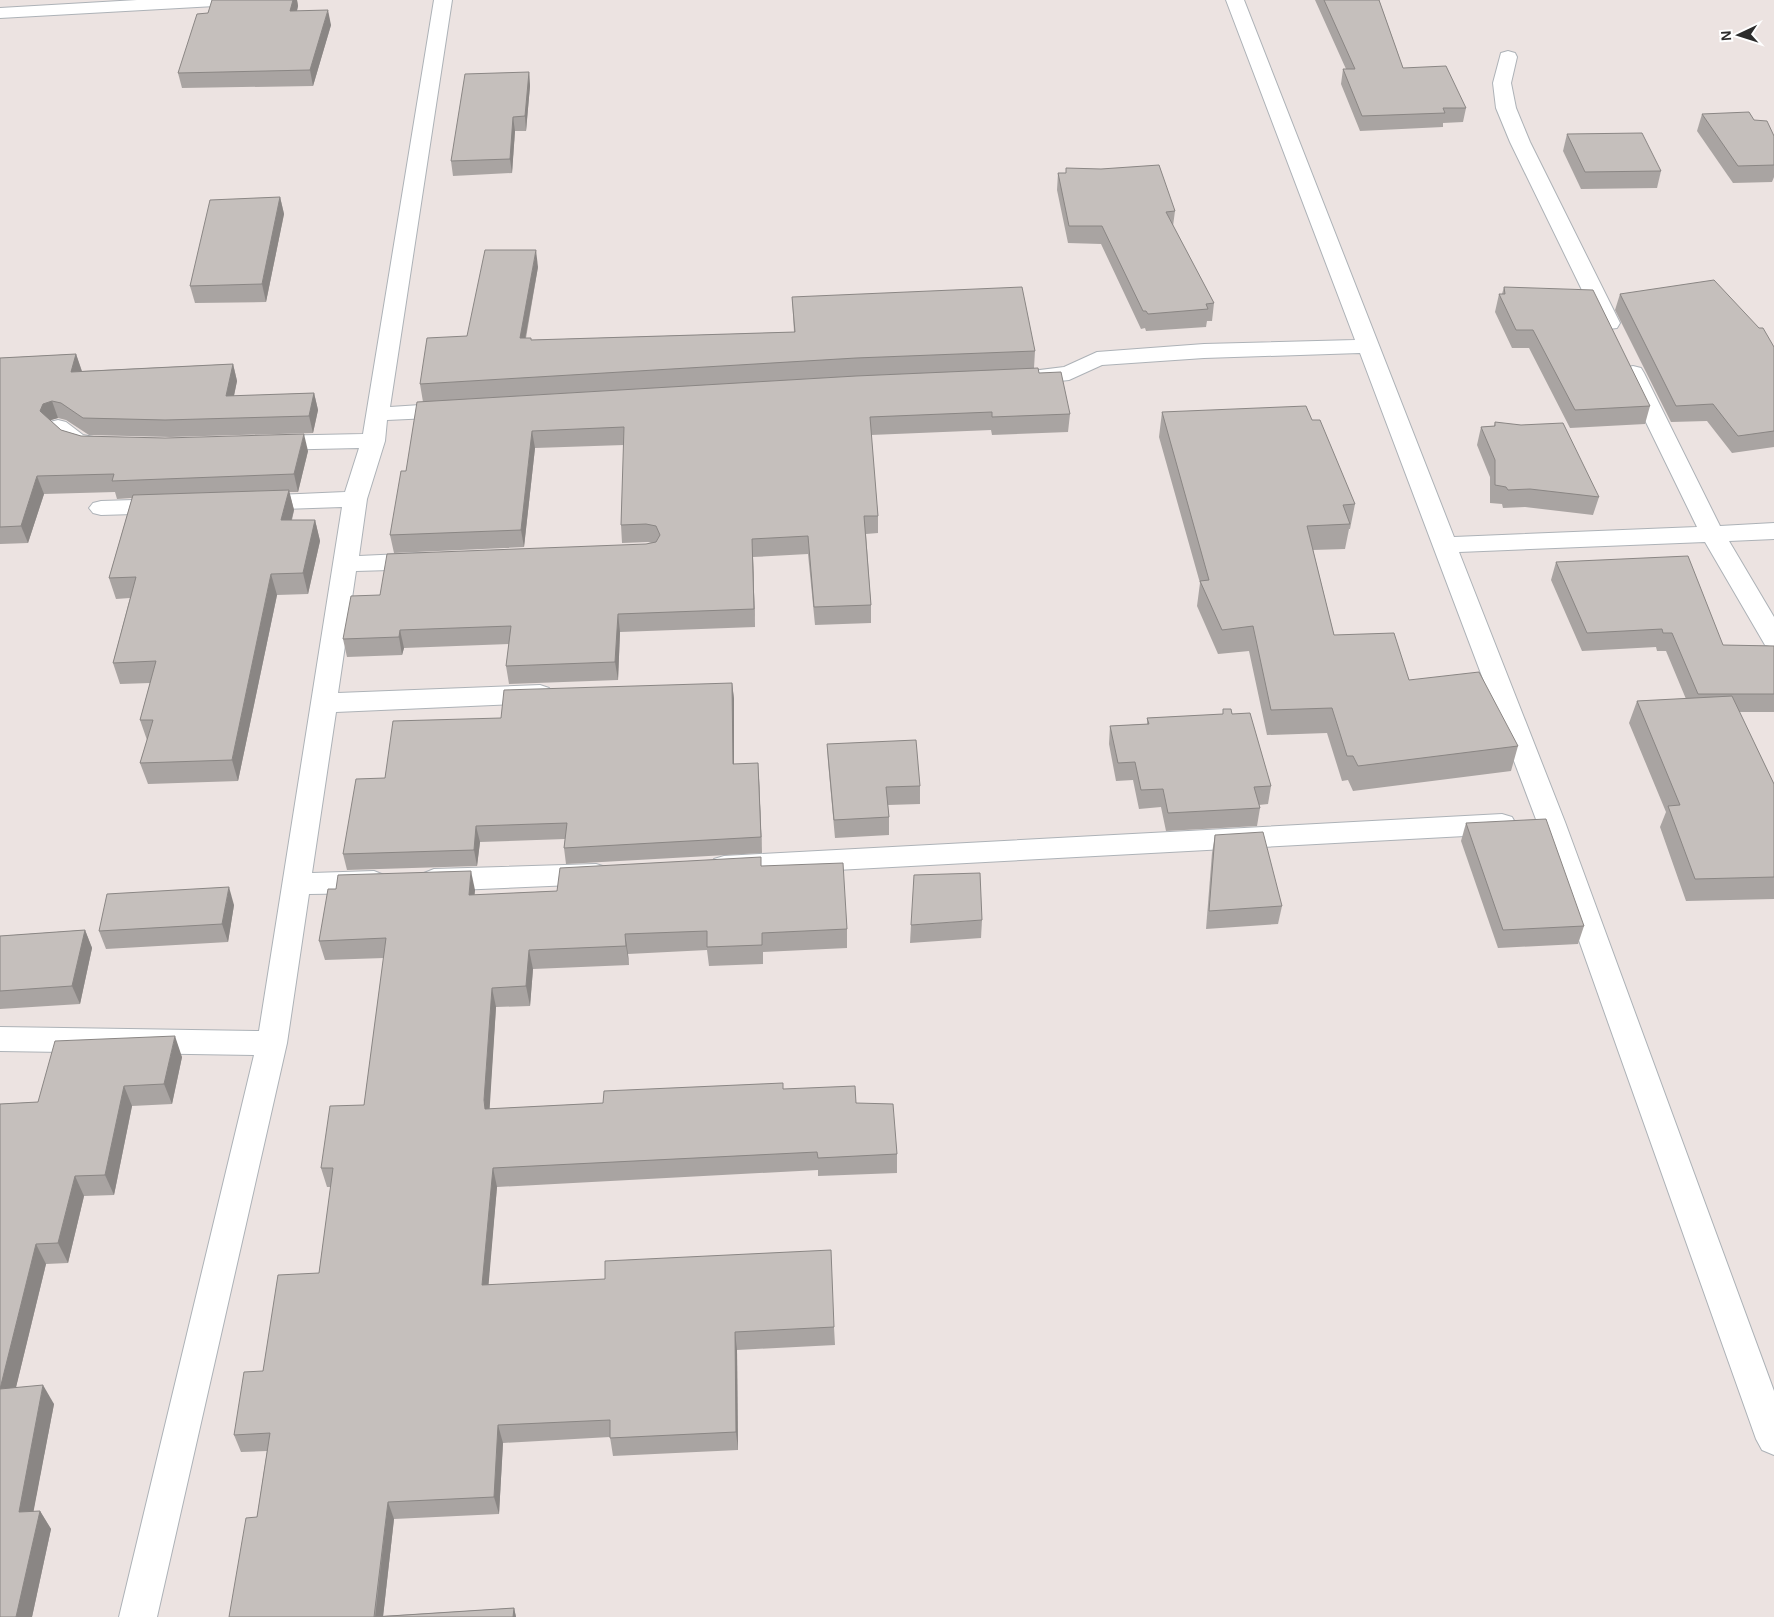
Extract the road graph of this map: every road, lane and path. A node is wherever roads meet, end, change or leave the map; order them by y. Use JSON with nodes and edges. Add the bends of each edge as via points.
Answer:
{"nodes":[{"id":1,"x":233,"y":0,"type":"edge"},
{"id":2,"x":444,"y":0,"type":"edge"},
{"id":3,"x":1235,"y":0,"type":"edge"},
{"id":4,"x":0,"y":13,"type":"edge"},
{"id":5,"x":1508,"y":57,"type":"dead end"},
{"id":6,"x":1368,"y":346,"type":"junction"},
{"id":7,"x":1000,"y":379,"type":"edge"},
{"id":8,"x":476,"y":408,"type":"edge"},
{"id":9,"x":377,"y":414,"type":"junction"},
{"id":10,"x":58,"y":427,"type":"edge"},
{"id":11,"x":372,"y":441,"type":"junction"},
{"id":12,"x":245,"y":444,"type":"edge"},
{"id":13,"x":114,"y":445,"type":"edge"},
{"id":14,"x":355,"y":499,"type":"junction"},
{"id":15,"x":232,"y":504,"type":"edge"},
{"id":16,"x":188,"y":505,"type":"edge"},
{"id":17,"x":101,"y":508,"type":"dead end"},
{"id":18,"x":1774,"y":531,"type":"edge"},
{"id":19,"x":1712,"y":533,"type":"junction"},
{"id":20,"x":1446,"y":545,"type":"junction"},
{"id":21,"x":443,"y":560,"type":"edge"},
{"id":22,"x":345,"y":564,"type":"junction"},
{"id":23,"x":1774,"y":639,"type":"edge"},
{"id":24,"x":561,"y":693,"type":"edge"},
{"id":25,"x":324,"y":703,"type":"junction"},
{"id":26,"x":1551,"y":822,"type":"junction"},
{"id":27,"x":700,"y":867,"type":"edge"},
{"id":28,"x":622,"y":872,"type":"edge"},
{"id":29,"x":296,"y":884,"type":"junction"},
{"id":30,"x":0,"y":1039,"type":"edge"},
{"id":31,"x":272,"y":1043,"type":"junction"},
{"id":32,"x":1774,"y":1439,"type":"edge"},
{"id":33,"x":138,"y":1617,"type":"edge"}],
"edges":[{"from":1,"to":4,"type":"street"},
{"from":2,"to":9,"type":"street"},
{"from":3,"to":6,"type":"street"},
{"from":5,"to":19,"type":"street","via":[[1502,83],[1506,108],[1520,142]]},
{"from":6,"to":7,"type":"street","via":[[1126,356],[1097,359],[1069,373]]},
{"from":6,"to":20,"type":"street"},
{"from":8,"to":9,"type":"street"},
{"from":9,"to":11,"type":"street"},
{"from":10,"to":13,"type":"street","via":[[76,441]]},
{"from":11,"to":12,"type":"street"},
{"from":11,"to":14,"type":"street"},
{"from":14,"to":15,"type":"street"},
{"from":14,"to":22,"type":"street"},
{"from":16,"to":17,"type":"street"},
{"from":18,"to":19,"type":"street"},
{"from":19,"to":20,"type":"street"},
{"from":19,"to":23,"type":"street"},
{"from":20,"to":26,"type":"street"},
{"from":21,"to":22,"type":"street"},
{"from":22,"to":25,"type":"street"},
{"from":24,"to":25,"type":"street"},
{"from":25,"to":29,"type":"street"},
{"from":26,"to":27,"type":"street"},
{"from":26,"to":32,"type":"street"},
{"from":28,"to":29,"type":"street"},
{"from":29,"to":31,"type":"street"},
{"from":30,"to":31,"type":"street"},
{"from":31,"to":33,"type":"street"}]}
